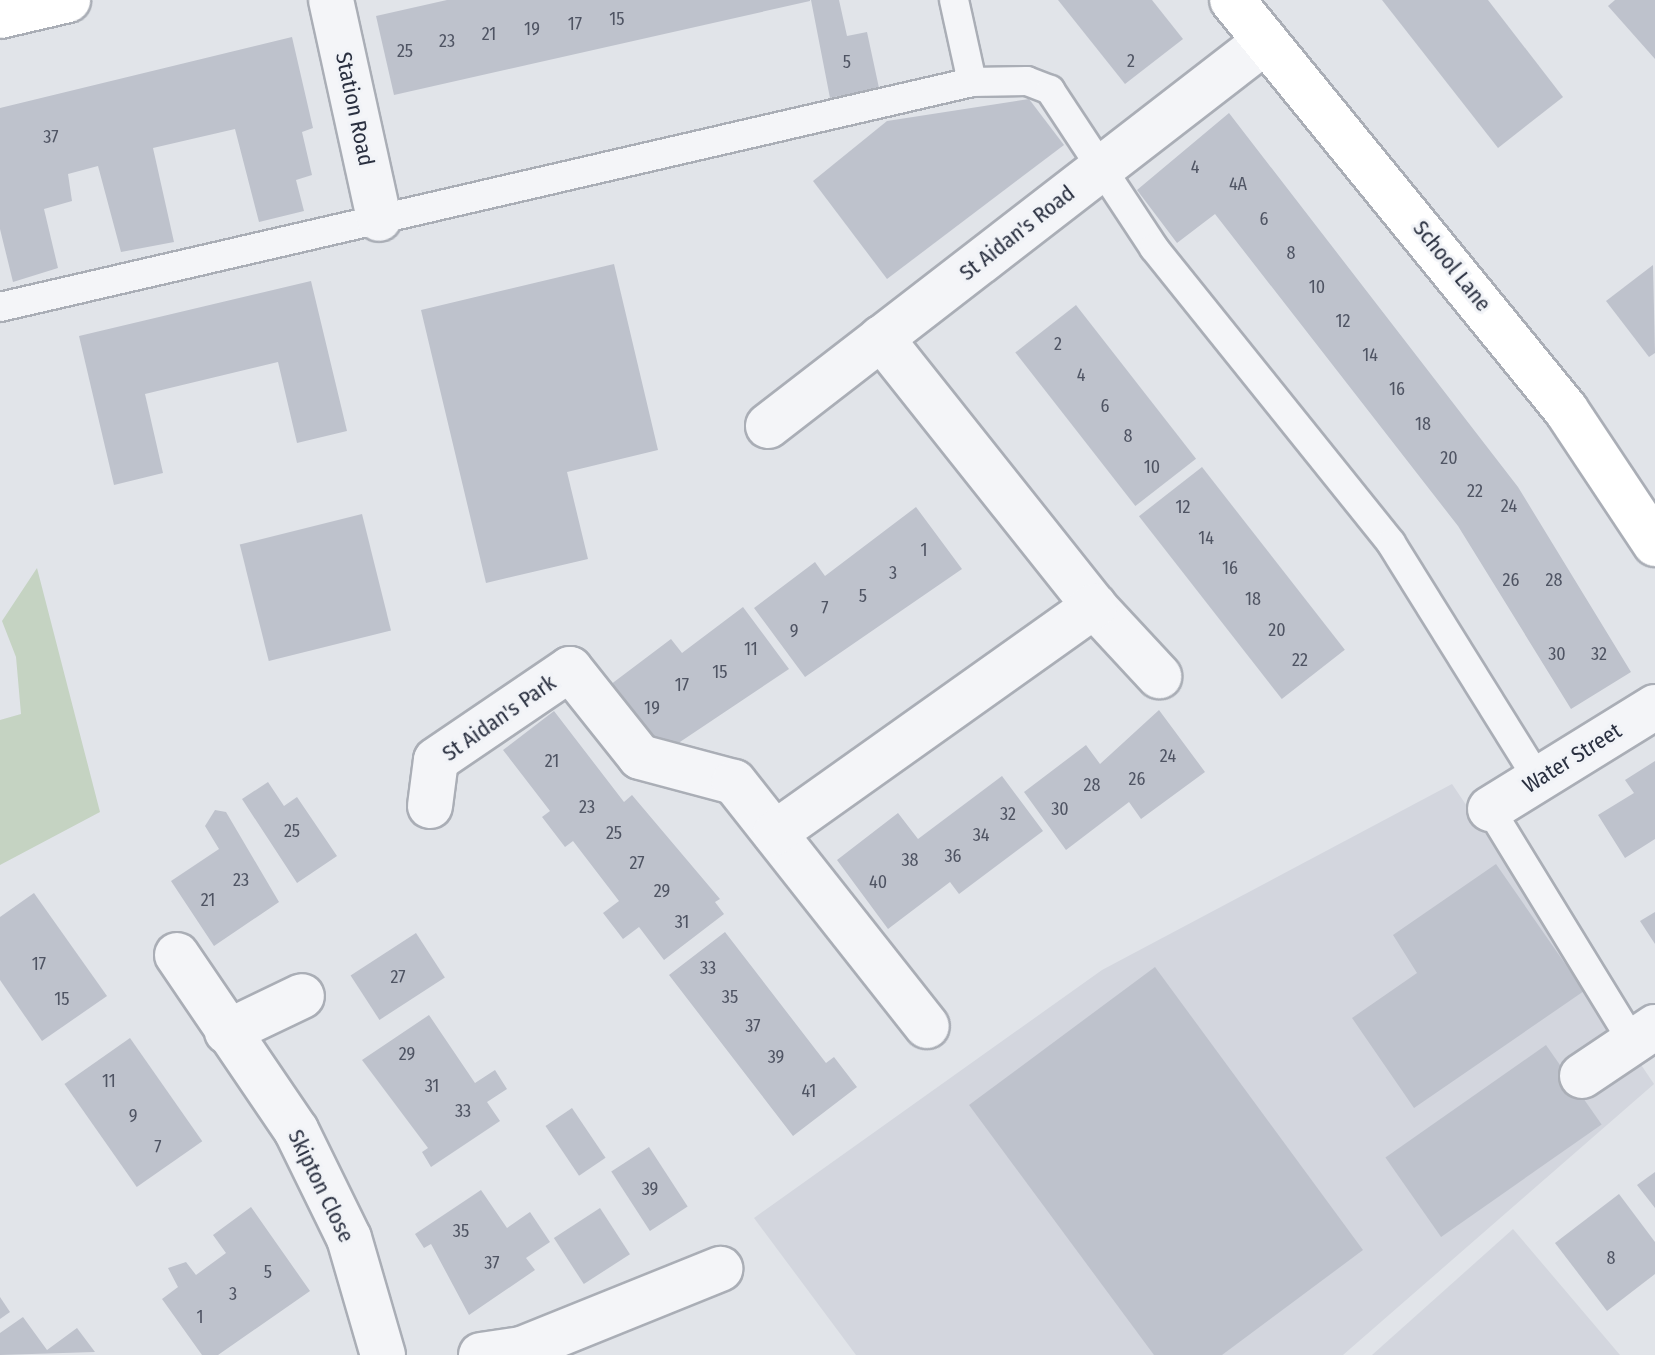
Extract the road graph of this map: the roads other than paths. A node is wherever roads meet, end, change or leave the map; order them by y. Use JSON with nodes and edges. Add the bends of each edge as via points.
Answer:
{"nodes":[{"id":1,"x":68,"y":0,"type":"edge"},
{"id":2,"x":331,"y":0,"type":"edge"},
{"id":3,"x":954,"y":0,"type":"edge"},
{"id":4,"x":1232,"y":0,"type":"edge"},
{"id":5,"x":0,"y":16,"type":"edge"},
{"id":6,"x":1266,"y":41,"type":"junction"},
{"id":7,"x":972,"y":82,"type":"junction"},
{"id":8,"x":1099,"y":169,"type":"junction"},
{"id":9,"x":379,"y":219,"type":"junction"},
{"id":10,"x":0,"y":307,"type":"edge"},
{"id":11,"x":881,"y":338,"type":"junction"},
{"id":12,"x":768,"y":426,"type":"dead end"},
{"id":13,"x":1655,"y":544,"type":"edge"},
{"id":14,"x":1094,"y":606,"type":"junction"},
{"id":15,"x":1159,"y":676,"type":"dead end"},
{"id":16,"x":1655,"y":707,"type":"edge"},
{"id":17,"x":1538,"y":779,"type":"junction"},
{"id":18,"x":430,"y":806,"type":"dead end"},
{"id":19,"x":1490,"y":809,"type":"joint"},
{"id":20,"x":775,"y":833,"type":"junction"},
{"id":21,"x":177,"y":955,"type":"dead end"},
{"id":22,"x":302,"y":996,"type":"dead end"},
{"id":23,"x":927,"y":1026,"type":"dead end"},
{"id":24,"x":227,"y":1032,"type":"junction"},
{"id":25,"x":1644,"y":1035,"type":"edge"},
{"id":26,"x":1582,"y":1076,"type":"dead end"},
{"id":27,"x":720,"y":1269,"type":"dead end"},
{"id":28,"x":509,"y":1353,"type":"edge"},
{"id":29,"x":383,"y":1355,"type":"edge"}],
"edges":[{"from":1,"to":5,"type":"street"},
{"from":2,"to":9,"type":"street","name":"Station Road"},
{"from":3,"to":7,"type":"lane"},
{"from":4,"to":6,"type":"street","name":"School Lane"},
{"from":6,"to":8,"type":"street","name":"St Aidan's Road"},
{"from":6,"to":13,"type":"street","name":"School Lane","via":[[1557,398]]},
{"from":7,"to":8,"type":"lane","via":[[1027,81],[1050,90]]},
{"from":7,"to":9,"type":"lane"},
{"from":8,"to":11,"type":"street","name":"St Aidan's Road"},
{"from":8,"to":17,"type":"lane","via":[[1391,543]]},
{"from":9,"to":10,"type":"lane"},
{"from":11,"to":12,"type":"street","name":"St Aidan's Road"},
{"from":11,"to":14,"type":"street"},
{"from":14,"to":15,"type":"street"},
{"from":14,"to":20,"type":"street"},
{"from":16,"to":17,"type":"street","name":"Water Street"},
{"from":17,"to":19,"type":"street","name":"Water Street"},
{"from":18,"to":20,"type":"street","name":"St Aidan's Park","via":[[436,760],[570,669],[640,757],[734,782]]},
{"from":19,"to":25,"type":"lane"},
{"from":20,"to":23,"type":"street","name":"St Aidan's Park"},
{"from":21,"to":24,"type":"street","name":"Skipton Close"},
{"from":22,"to":24,"type":"street"},
{"from":24,"to":29,"type":"street","name":"Skipton Close","via":[[296,1130],[349,1238]]},
{"from":25,"to":26,"type":"street"},
{"from":27,"to":28,"type":"street"}]}
